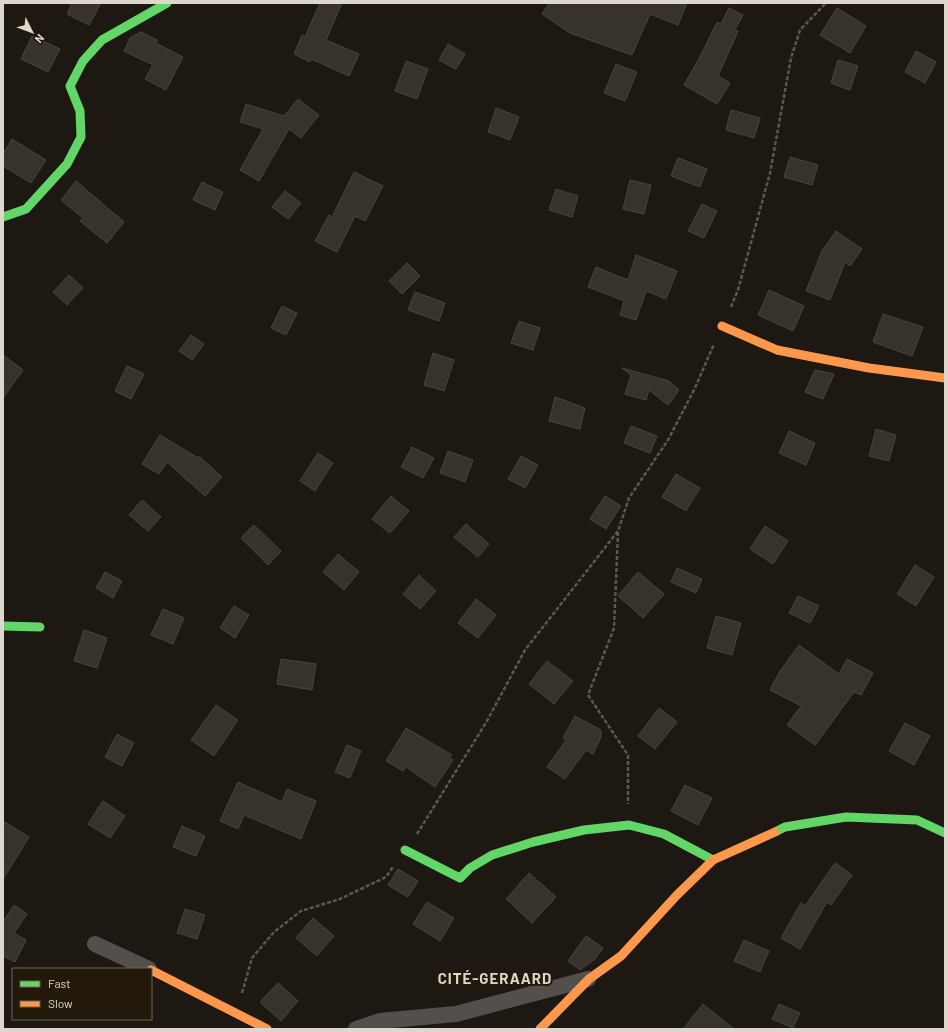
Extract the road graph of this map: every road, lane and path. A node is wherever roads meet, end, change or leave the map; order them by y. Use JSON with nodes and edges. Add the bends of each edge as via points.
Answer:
{"nodes":[{"id":1,"x":167,"y":3,"type":"edge"},
{"id":2,"x":826,"y":3,"type":"edge"},
{"id":3,"x":3,"y":218,"type":"edge"},
{"id":4,"x":722,"y":326,"type":"junction"},
{"id":5,"x":945,"y":378,"type":"edge"},
{"id":6,"x":618,"y":531,"type":"junction"},
{"id":7,"x":3,"y":626,"type":"edge"},
{"id":8,"x":40,"y":627,"type":"dead end"},
{"id":9,"x":629,"y":826,"type":"junction"},
{"id":10,"x":945,"y":833,"type":"edge"},
{"id":11,"x":405,"y":850,"type":"junction"},
{"id":12,"x":713,"y":860,"type":"junction"},
{"id":13,"x":95,"y":944,"type":"dead end"},
{"id":14,"x":148,"y":968,"type":"edge"},
{"id":15,"x":152,"y":970,"type":"edge"},
{"id":16,"x":588,"y":979,"type":"junction"},
{"id":17,"x":236,"y":1012,"type":"junction"},
{"id":18,"x":268,"y":1029,"type":"edge"},
{"id":19,"x":356,"y":1029,"type":"edge"},
{"id":20,"x":540,"y":1029,"type":"edge"}],
"edges":[{"from":1,"to":3,"type":"street","via":[[102,40],[83,61],[70,86],[80,112],[81,137],[67,164],[26,209]]},
{"from":2,"to":4,"type":"path","via":[[800,30],[790,58],[769,180],[738,290]]},
{"from":4,"to":5,"type":"street","via":[[777,350],[869,368]]},
{"from":4,"to":6,"type":"path","via":[[695,388],[668,440],[629,498]]},
{"from":6,"to":9,"type":"path","via":[[614,628],[588,695],[628,756]]},
{"from":6,"to":11,"type":"path","via":[[526,650],[487,722]]},
{"from":7,"to":8,"type":"street"},
{"from":9,"to":11,"type":"street","via":[[584,830],[533,842],[492,855],[470,868],[460,878]]},
{"from":9,"to":12,"type":"street","via":[[664,834]]},
{"from":10,"to":12,"type":"street","via":[[917,820],[846,817],[785,827]]},
{"from":11,"to":17,"type":"path","via":[[386,877],[340,899],[302,911],[274,932],[252,958]]},
{"from":12,"to":16,"type":"street","via":[[621,956]]},
{"from":13,"to":14,"type":"street"},
{"from":15,"to":17,"type":"street"},
{"from":16,"to":19,"type":"street","via":[[456,1014],[380,1021]]},
{"from":16,"to":20,"type":"street"},
{"from":17,"to":18,"type":"street"}]}
